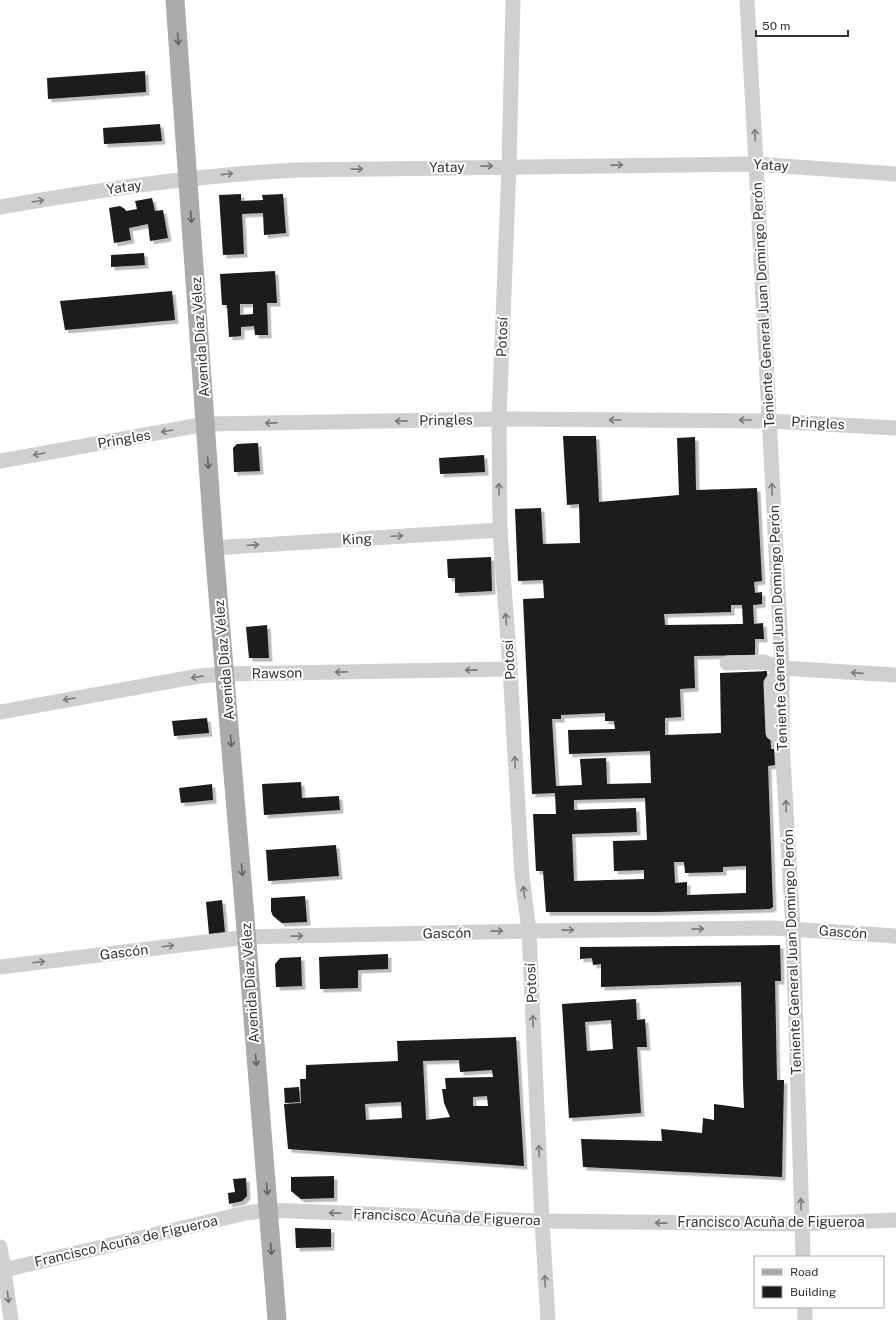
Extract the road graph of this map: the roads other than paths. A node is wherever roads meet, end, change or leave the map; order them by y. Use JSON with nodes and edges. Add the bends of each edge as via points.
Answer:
{"nodes":[{"id":1,"x":175,"y":0,"type":"edge"},
{"id":2,"x":513,"y":0,"type":"edge"},
{"id":3,"x":747,"y":0,"type":"edge"},
{"id":4,"x":756,"y":164,"type":"junction"},
{"id":5,"x":509,"y":166,"type":"junction"},
{"id":6,"x":896,"y":174,"type":"edge"},
{"id":7,"x":188,"y":178,"type":"junction"},
{"id":8,"x":0,"y":207,"type":"edge"},
{"id":9,"x":499,"y":419,"type":"junction"},
{"id":10,"x":769,"y":421,"type":"junction"},
{"id":11,"x":206,"y":424,"type":"junction"},
{"id":12,"x":896,"y":428,"type":"edge"},
{"id":13,"x":0,"y":461,"type":"edge"},
{"id":14,"x":500,"y":530,"type":"junction"},
{"id":15,"x":214,"y":548,"type":"junction"},
{"id":16,"x":727,"y":663,"type":"dead end"},
{"id":17,"x":782,"y":668,"type":"junction"},
{"id":18,"x":510,"y":669,"type":"junction"},
{"id":19,"x":225,"y":674,"type":"junction"},
{"id":20,"x":896,"y":675,"type":"edge"},
{"id":21,"x":0,"y":712,"type":"edge"},
{"id":22,"x":793,"y":929,"type":"junction"},
{"id":23,"x":529,"y":931,"type":"junction"},
{"id":24,"x":896,"y":936,"type":"edge"},
{"id":25,"x":247,"y":937,"type":"junction"},
{"id":26,"x":0,"y":967,"type":"edge"},
{"id":27,"x":268,"y":1210,"type":"junction"},
{"id":28,"x":896,"y":1220,"type":"edge"},
{"id":29,"x":542,"y":1221,"type":"junction"},
{"id":30,"x":801,"y":1224,"type":"junction"},
{"id":31,"x":0,"y":1247,"type":"edge"},
{"id":32,"x":802,"y":1256,"type":"edge"},
{"id":33,"x":4,"y":1270,"type":"junction"},
{"id":34,"x":804,"y":1308,"type":"edge"},
{"id":35,"x":11,"y":1320,"type":"edge"},
{"id":36,"x":277,"y":1320,"type":"edge"},
{"id":37,"x":548,"y":1320,"type":"edge"},
{"id":38,"x":805,"y":1320,"type":"edge"}],
"edges":[{"from":1,"to":7,"type":"main road","name":"Avenida Díaz Vélez","one_way":true},
{"from":2,"to":5,"type":"street","name":"Potosí"},
{"from":4,"to":3,"type":"street","name":"Teniente General Juan Domingo Perón","one_way":true},
{"from":5,"to":4,"type":"street","name":"Yatay","one_way":true},
{"from":4,"to":6,"type":"street","name":"Yatay"},
{"from":4,"to":10,"type":"street","name":"Teniente General Juan Domingo Perón"},
{"from":7,"to":5,"type":"street","name":"Yatay","one_way":true,"via":[[297,170]]},
{"from":5,"to":9,"type":"street","name":"Potosí"},
{"from":8,"to":7,"type":"street","name":"Yatay","one_way":true},
{"from":7,"to":11,"type":"main road","name":"Avenida Díaz Vélez","one_way":true},
{"from":10,"to":9,"type":"street","name":"Pringles","one_way":true},
{"from":9,"to":11,"type":"street","name":"Pringles","one_way":true},
{"from":14,"to":9,"type":"street","name":"Potosí","one_way":true},
{"from":10,"to":12,"type":"street","name":"Pringles"},
{"from":17,"to":10,"type":"street","name":"Teniente General Juan Domingo Perón","one_way":true},
{"from":11,"to":13,"type":"street","name":"Pringles","one_way":true},
{"from":11,"to":15,"type":"main road","name":"Avenida Díaz Vélez","one_way":true},
{"from":15,"to":14,"type":"street","name":"King","one_way":true},
{"from":18,"to":14,"type":"street","name":"Potosí","one_way":true},
{"from":15,"to":19,"type":"main road","name":"Avenida Díaz Vélez"},
{"from":16,"to":17,"type":"street","via":[[763,662]]},
{"from":20,"to":17,"type":"street","one_way":true},
{"from":22,"to":17,"type":"street","name":"Teniente General Juan Domingo Perón","one_way":true,"via":[[782,742]]},
{"from":18,"to":19,"type":"street","name":"Rawson","one_way":true},
{"from":23,"to":18,"type":"street","name":"Potosí","one_way":true,"via":[[522,876]]},
{"from":19,"to":21,"type":"street","name":"Rawson","one_way":true,"via":[[199,676]]},
{"from":19,"to":25,"type":"main road","name":"Avenida Díaz Vélez","one_way":true},
{"from":23,"to":22,"type":"street","name":"Gascón","one_way":true},
{"from":22,"to":24,"type":"street","name":"Gascón"},
{"from":30,"to":22,"type":"street","name":"Teniente General Juan Domingo Perón","one_way":true},
{"from":25,"to":23,"type":"street","name":"Gascón","one_way":true},
{"from":29,"to":23,"type":"street","name":"Potosí","one_way":true},
{"from":26,"to":25,"type":"street","name":"Gascón","one_way":true},
{"from":25,"to":27,"type":"main road","name":"Avenida Díaz Vélez","one_way":true},
{"from":29,"to":27,"type":"street","name":"Francisco Acuña de Figueroa","one_way":true},
{"from":27,"to":33,"type":"street","name":"Francisco Acuña de Figueroa"},
{"from":27,"to":36,"type":"main road","name":"Avenida Díaz Vélez","one_way":true},
{"from":28,"to":30,"type":"street","name":"Francisco Acuña de Figueroa"},
{"from":30,"to":29,"type":"street","name":"Francisco Acuña de Figueroa","one_way":true},
{"from":37,"to":29,"type":"street","name":"Potosí","one_way":true},
{"from":30,"to":32,"type":"street","name":"Teniente General Juan Domingo Perón"},
{"from":31,"to":33,"type":"street"},
{"from":33,"to":35,"type":"street","one_way":true},
{"from":34,"to":38,"type":"street"}]}
